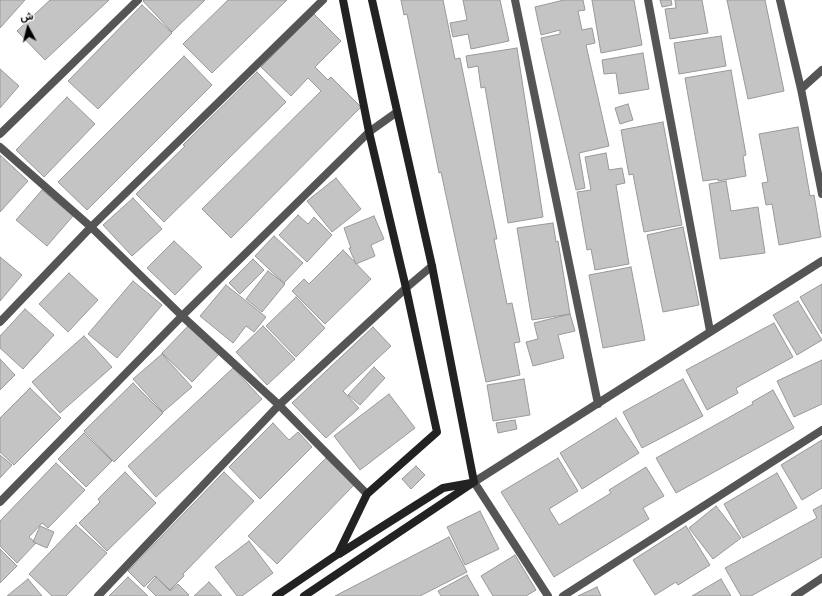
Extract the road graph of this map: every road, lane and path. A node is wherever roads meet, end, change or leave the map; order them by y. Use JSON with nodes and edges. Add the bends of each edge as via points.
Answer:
{"nodes":[{"id":1,"x":138,"y":0,"type":"edge"},
{"id":2,"x":323,"y":0,"type":"edge"},
{"id":3,"x":343,"y":0,"type":"edge"},
{"id":4,"x":372,"y":0,"type":"edge"},
{"id":5,"x":515,"y":0,"type":"edge"},
{"id":6,"x":648,"y":0,"type":"edge"},
{"id":7,"x":780,"y":0,"type":"edge"},
{"id":8,"x":822,"y":70,"type":"edge"},
{"id":9,"x":801,"y":90,"type":"junction"},
{"id":10,"x":397,"y":112,"type":"junction"},
{"id":11,"x":369,"y":132,"type":"junction"},
{"id":12,"x":0,"y":134,"type":"edge"},
{"id":13,"x":0,"y":147,"type":"edge"},
{"id":14,"x":822,"y":194,"type":"edge"},
{"id":15,"x":91,"y":227,"type":"junction"},
{"id":16,"x":822,"y":261,"type":"edge"},
{"id":17,"x":432,"y":266,"type":"junction"},
{"id":18,"x":406,"y":288,"type":"junction"},
{"id":19,"x":182,"y":316,"type":"junction"},
{"id":20,"x":0,"y":322,"type":"edge"},
{"id":21,"x":710,"y":331,"type":"junction"},
{"id":22,"x":598,"y":404,"type":"junction"},
{"id":23,"x":279,"y":405,"type":"junction"},
{"id":24,"x":822,"y":430,"type":"edge"},
{"id":25,"x":474,"y":482,"type":"junction"},
{"id":26,"x":367,"y":494,"type":"junction"},
{"id":27,"x":0,"y":502,"type":"edge"},
{"id":28,"x":338,"y":554,"type":"junction"},
{"id":29,"x":822,"y":578,"type":"edge"},
{"id":30,"x":98,"y":596,"type":"edge"},
{"id":31,"x":276,"y":596,"type":"edge"},
{"id":32,"x":304,"y":596,"type":"edge"},
{"id":33,"x":548,"y":596,"type":"edge"},
{"id":34,"x":563,"y":596,"type":"edge"},
{"id":35,"x":795,"y":596,"type":"edge"}],
"edges":[{"from":1,"to":12,"type":"street"},
{"from":2,"to":15,"type":"street"},
{"from":3,"to":11,"type":"street"},
{"from":4,"to":10,"type":"street"},
{"from":5,"to":22,"type":"street"},
{"from":6,"to":21,"type":"street"},
{"from":7,"to":9,"type":"street"},
{"from":8,"to":9,"type":"street"},
{"from":9,"to":14,"type":"street"},
{"from":10,"to":11,"type":"street"},
{"from":10,"to":17,"type":"street"},
{"from":11,"to":18,"type":"street"},
{"from":11,"to":19,"type":"street"},
{"from":13,"to":15,"type":"street"},
{"from":15,"to":19,"type":"street"},
{"from":15,"to":20,"type":"street"},
{"from":16,"to":21,"type":"street"},
{"from":17,"to":18,"type":"street"},
{"from":17,"to":25,"type":"street"},
{"from":18,"to":23,"type":"street"},
{"from":18,"to":26,"type":"street","via":[[437,432]]},
{"from":19,"to":23,"type":"street"},
{"from":19,"to":27,"type":"street"},
{"from":21,"to":22,"type":"street"},
{"from":22,"to":25,"type":"street"},
{"from":23,"to":26,"type":"street"},
{"from":23,"to":30,"type":"street"},
{"from":24,"to":34,"type":"street"},
{"from":25,"to":28,"type":"street","via":[[443,488]]},
{"from":25,"to":32,"type":"street"},
{"from":25,"to":33,"type":"street"},
{"from":26,"to":28,"type":"street"},
{"from":28,"to":31,"type":"street"},
{"from":29,"to":35,"type":"street"}]}
